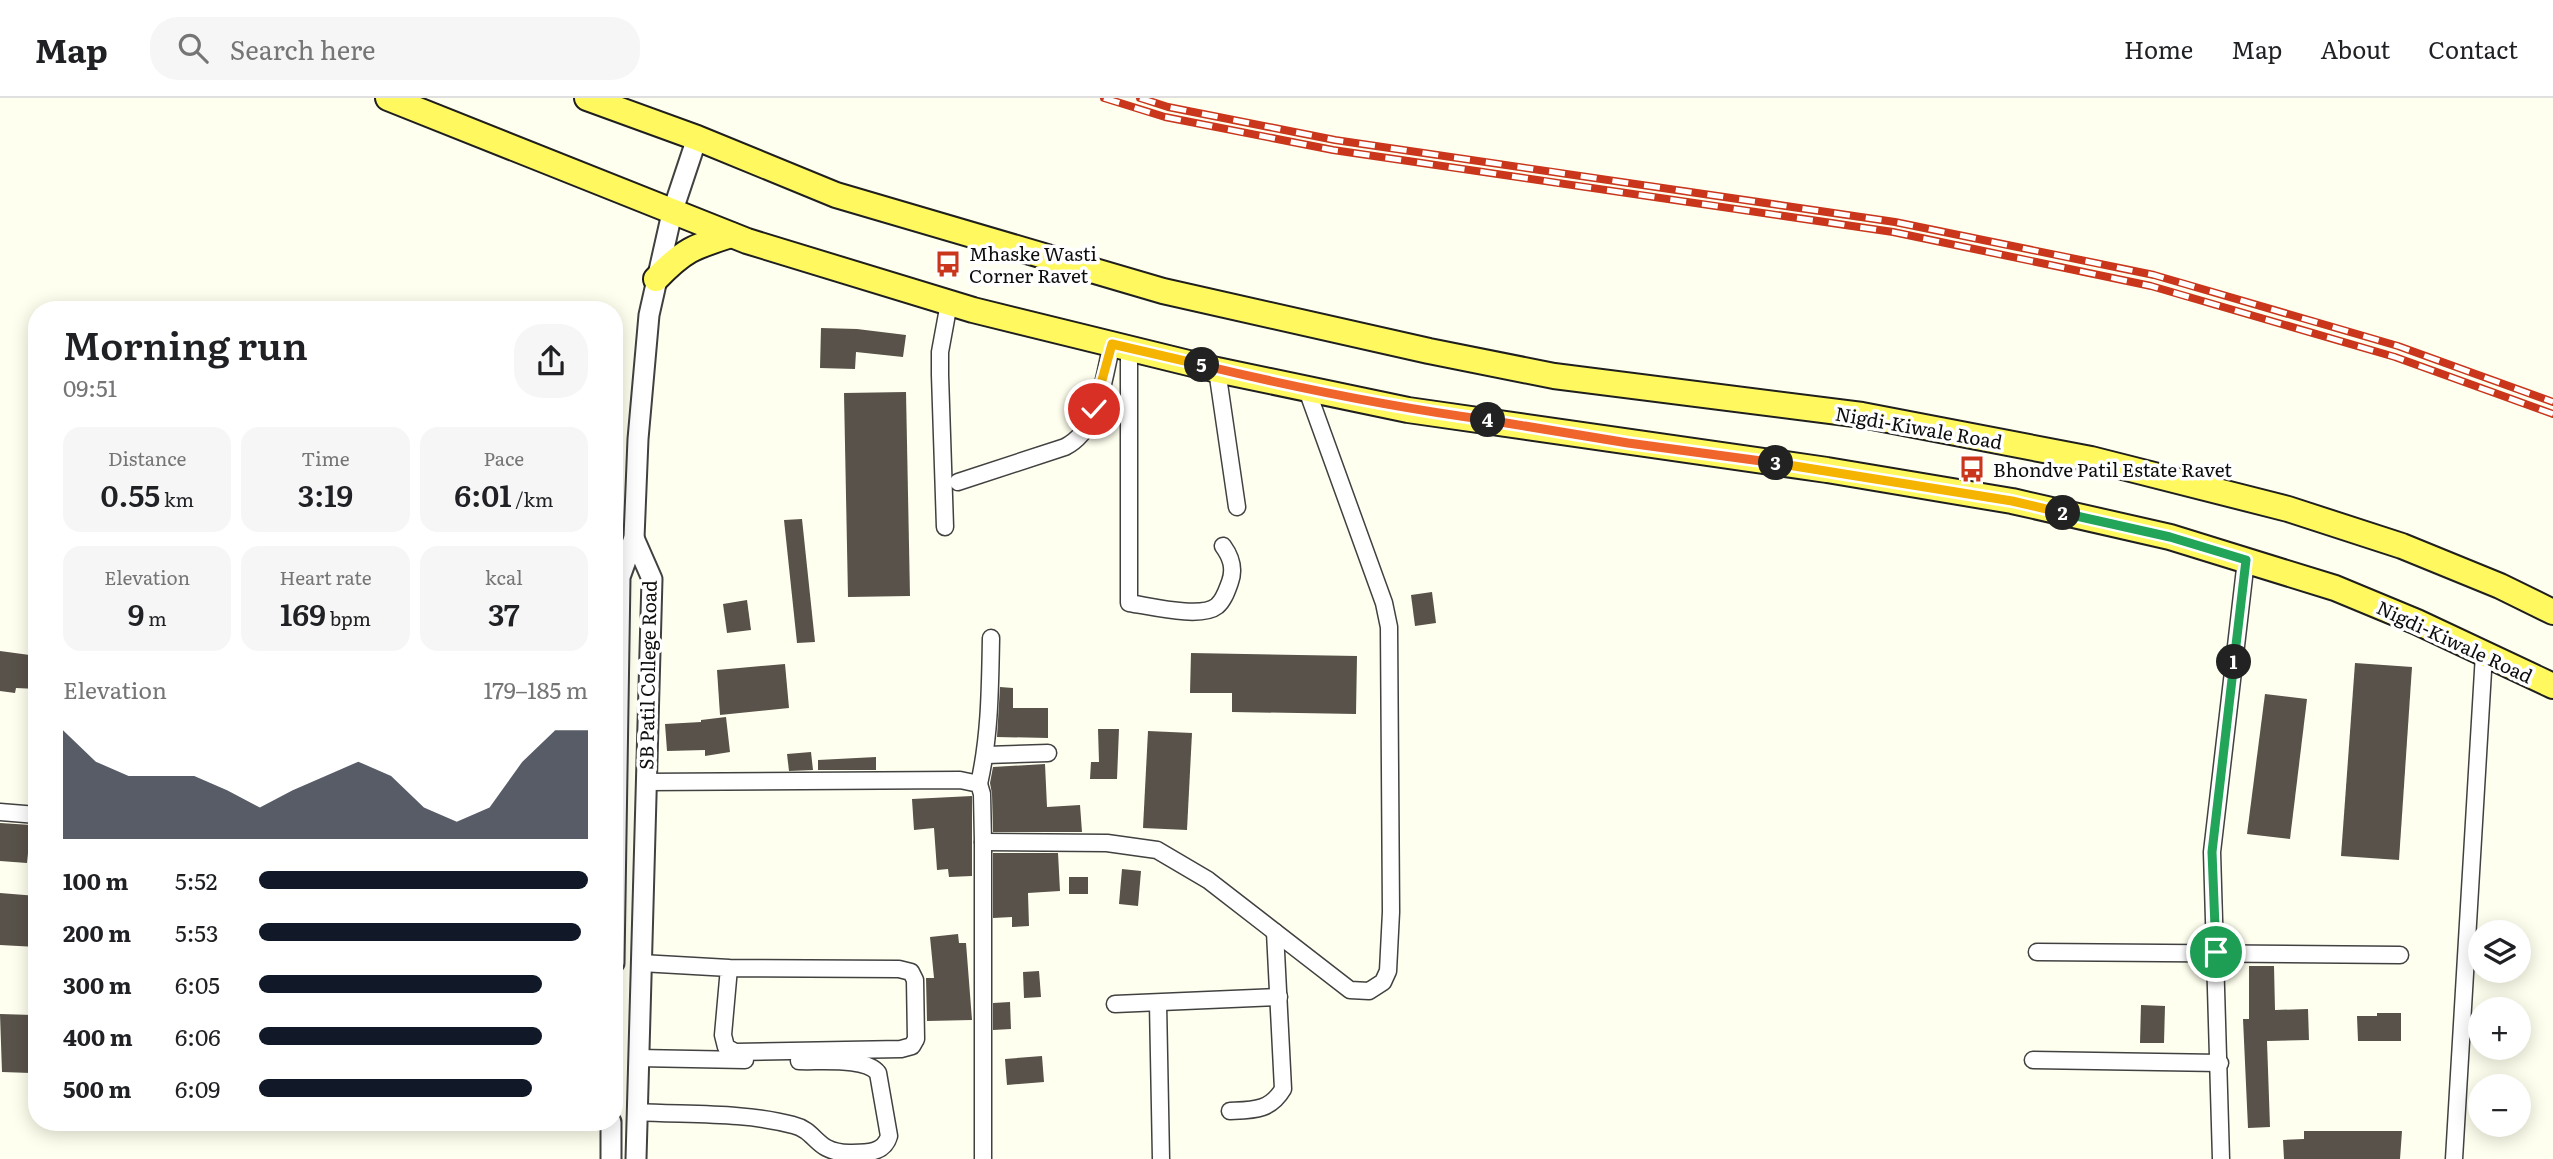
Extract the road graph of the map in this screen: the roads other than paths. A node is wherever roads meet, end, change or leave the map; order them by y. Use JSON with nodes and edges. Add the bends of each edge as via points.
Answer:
{"nodes":[{"id":1,"x":388,"y":98,"type":"edge"},
{"id":2,"x":587,"y":98,"type":"edge"},
{"id":3,"x":697,"y":138,"type":"junction"},
{"id":4,"x":672,"y":213,"type":"junction"},
{"id":5,"x":731,"y":235,"type":"junction"},
{"id":6,"x":656,"y":278,"type":"junction"},
{"id":7,"x":950,"y":303,"type":"junction"},
{"id":8,"x":1121,"y":346,"type":"junction"},
{"id":9,"x":1217,"y":370,"type":"junction"},
{"id":10,"x":1307,"y":390,"type":"junction"},
{"id":11,"x":958,"y":482,"type":"dead end"},
{"id":12,"x":1237,"y":507,"type":"dead end"},
{"id":13,"x":945,"y":527,"type":"dead end"},
{"id":14,"x":634,"y":538,"type":"junction"},
{"id":15,"x":1223,"y":545,"type":"dead end"},
{"id":16,"x":2246,"y":560,"type":"junction"},
{"id":17,"x":623,"y":569,"type":"edge"},
{"id":18,"x":2553,"y":612,"type":"edge"},
{"id":19,"x":991,"y":638,"type":"dead end"},
{"id":20,"x":2484,"y":654,"type":"junction"},
{"id":21,"x":2553,"y":686,"type":"edge"},
{"id":22,"x":1048,"y":752,"type":"dead end"},
{"id":23,"x":986,"y":755,"type":"junction"},
{"id":24,"x":646,"y":782,"type":"junction"},
{"id":25,"x":979,"y":784,"type":"junction"},
{"id":26,"x":0,"y":812,"type":"edge"},
{"id":27,"x":28,"y":814,"type":"edge"},
{"id":28,"x":983,"y":842,"type":"junction"},
{"id":29,"x":1275,"y":932,"type":"junction"},
{"id":30,"x":2216,"y":952,"type":"junction"},
{"id":31,"x":2037,"y":953,"type":"dead end"},
{"id":32,"x":2400,"y":955,"type":"dead end"},
{"id":33,"x":641,"y":963,"type":"junction"},
{"id":34,"x":729,"y":968,"type":"junction"},
{"id":35,"x":1279,"y":997,"type":"junction"},
{"id":36,"x":1158,"y":1003,"type":"junction"},
{"id":37,"x":1115,"y":1004,"type":"dead end"},
{"id":38,"x":638,"y":1058,"type":"junction"},
{"id":39,"x":2033,"y":1060,"type":"dead end"},
{"id":40,"x":2220,"y":1063,"type":"junction"},
{"id":41,"x":1230,"y":1111,"type":"dead end"},
{"id":42,"x":637,"y":1112,"type":"junction"},
{"id":43,"x":611,"y":1131,"type":"edge"},
{"id":44,"x":611,"y":1159,"type":"edge"},
{"id":45,"x":636,"y":1159,"type":"edge"},
{"id":46,"x":983,"y":1159,"type":"edge"},
{"id":47,"x":1161,"y":1159,"type":"edge"},
{"id":48,"x":2221,"y":1159,"type":"edge"},
{"id":49,"x":2454,"y":1159,"type":"edge"}],
"edges":[{"from":1,"to":4,"type":"main road","name":"Nigdi-Kiwale Road"},
{"from":2,"to":3,"type":"main road","name":"Nigdi-Kiwale Road"},
{"from":3,"to":4,"type":"street"},
{"from":3,"to":18,"type":"main road","name":"Nigdi-Kiwale Road","via":[[836,195],[1163,291],[1554,376],[1862,415],[2151,473],[2288,509],[2402,546]]},
{"from":4,"to":5,"type":"main road","name":"Nigdi-Kiwale Road"},
{"from":4,"to":6,"type":"street"},
{"from":5,"to":6,"type":"main road","via":[[693,247]]},
{"from":5,"to":7,"type":"main road","name":"Nigdi-Kiwale Road"},
{"from":6,"to":14,"type":"street","via":[[643,372]]},
{"from":7,"to":8,"type":"main road","name":"Nigdi-Kiwale Road"},
{"from":7,"to":13,"type":"street","via":[[940,352]]},
{"from":8,"to":9,"type":"main road","name":"Nigdi-Kiwale Road"},
{"from":8,"to":11,"type":"street","via":[[1090,423],[1076,442]]},
{"from":8,"to":15,"type":"street","via":[[1129,603],[1211,609],[1225,595],[1233,575],[1231,557]]},
{"from":9,"to":10,"type":"main road","name":"Nigdi-Kiwale Road"},
{"from":9,"to":12,"type":"street"},
{"from":10,"to":16,"type":"main road","name":"Nigdi-Kiwale Road","via":[[1408,410],[2012,501],[2170,537]]},
{"from":10,"to":29,"type":"street","via":[[1390,627],[1388,971],[1369,991],[1350,990]]},
{"from":14,"to":17,"type":"street","name":"SB Patil College Road"},
{"from":14,"to":24,"type":"street","name":"SB Patil College Road","via":[[652,579]]},
{"from":16,"to":20,"type":"main road","name":"Nigdi-Kiwale Road","via":[[2335,588]]},
{"from":16,"to":30,"type":"street","via":[[2212,852]]},
{"from":19,"to":23,"type":"street"},
{"from":20,"to":21,"type":"main road","name":"Nigdi-Kiwale Road"},
{"from":20,"to":49,"type":"street"},
{"from":22,"to":23,"type":"street"},
{"from":23,"to":25,"type":"street"},
{"from":24,"to":25,"type":"street","via":[[960,780]]},
{"from":24,"to":33,"type":"street","name":"SB Patil College Road"},
{"from":25,"to":28,"type":"street"},
{"from":26,"to":27,"type":"street"},
{"from":28,"to":29,"type":"street","via":[[1107,843],[1157,850],[1208,880]]},
{"from":28,"to":46,"type":"street"},
{"from":29,"to":35,"type":"street"},
{"from":30,"to":31,"type":"street"},
{"from":30,"to":32,"type":"street"},
{"from":30,"to":40,"type":"street"},
{"from":33,"to":34,"type":"street"},
{"from":33,"to":38,"type":"street","name":"SB Patil College Road"},
{"from":34,"to":34,"type":"street","via":[[899,968],[911,972],[916,1039],[912,1046],[901,1049],[735,1052],[726,1047],[723,1035]]},
{"from":35,"to":36,"type":"street"},
{"from":35,"to":41,"type":"street","via":[[1283,1089],[1277,1100],[1258,1110]]},
{"from":36,"to":37,"type":"street"},
{"from":36,"to":47,"type":"street"},
{"from":38,"to":42,"type":"street","name":"SB Patil College Road"},
{"from":38,"to":42,"type":"street","via":[[872,1066],[878,1073],[889,1136],[878,1151],[848,1153],[831,1151],[797,1126],[770,1119]]},
{"from":39,"to":40,"type":"street"},
{"from":40,"to":48,"type":"street"},
{"from":42,"to":45,"type":"street","name":"SB Patil College Road"},
{"from":43,"to":44,"type":"street"}]}
